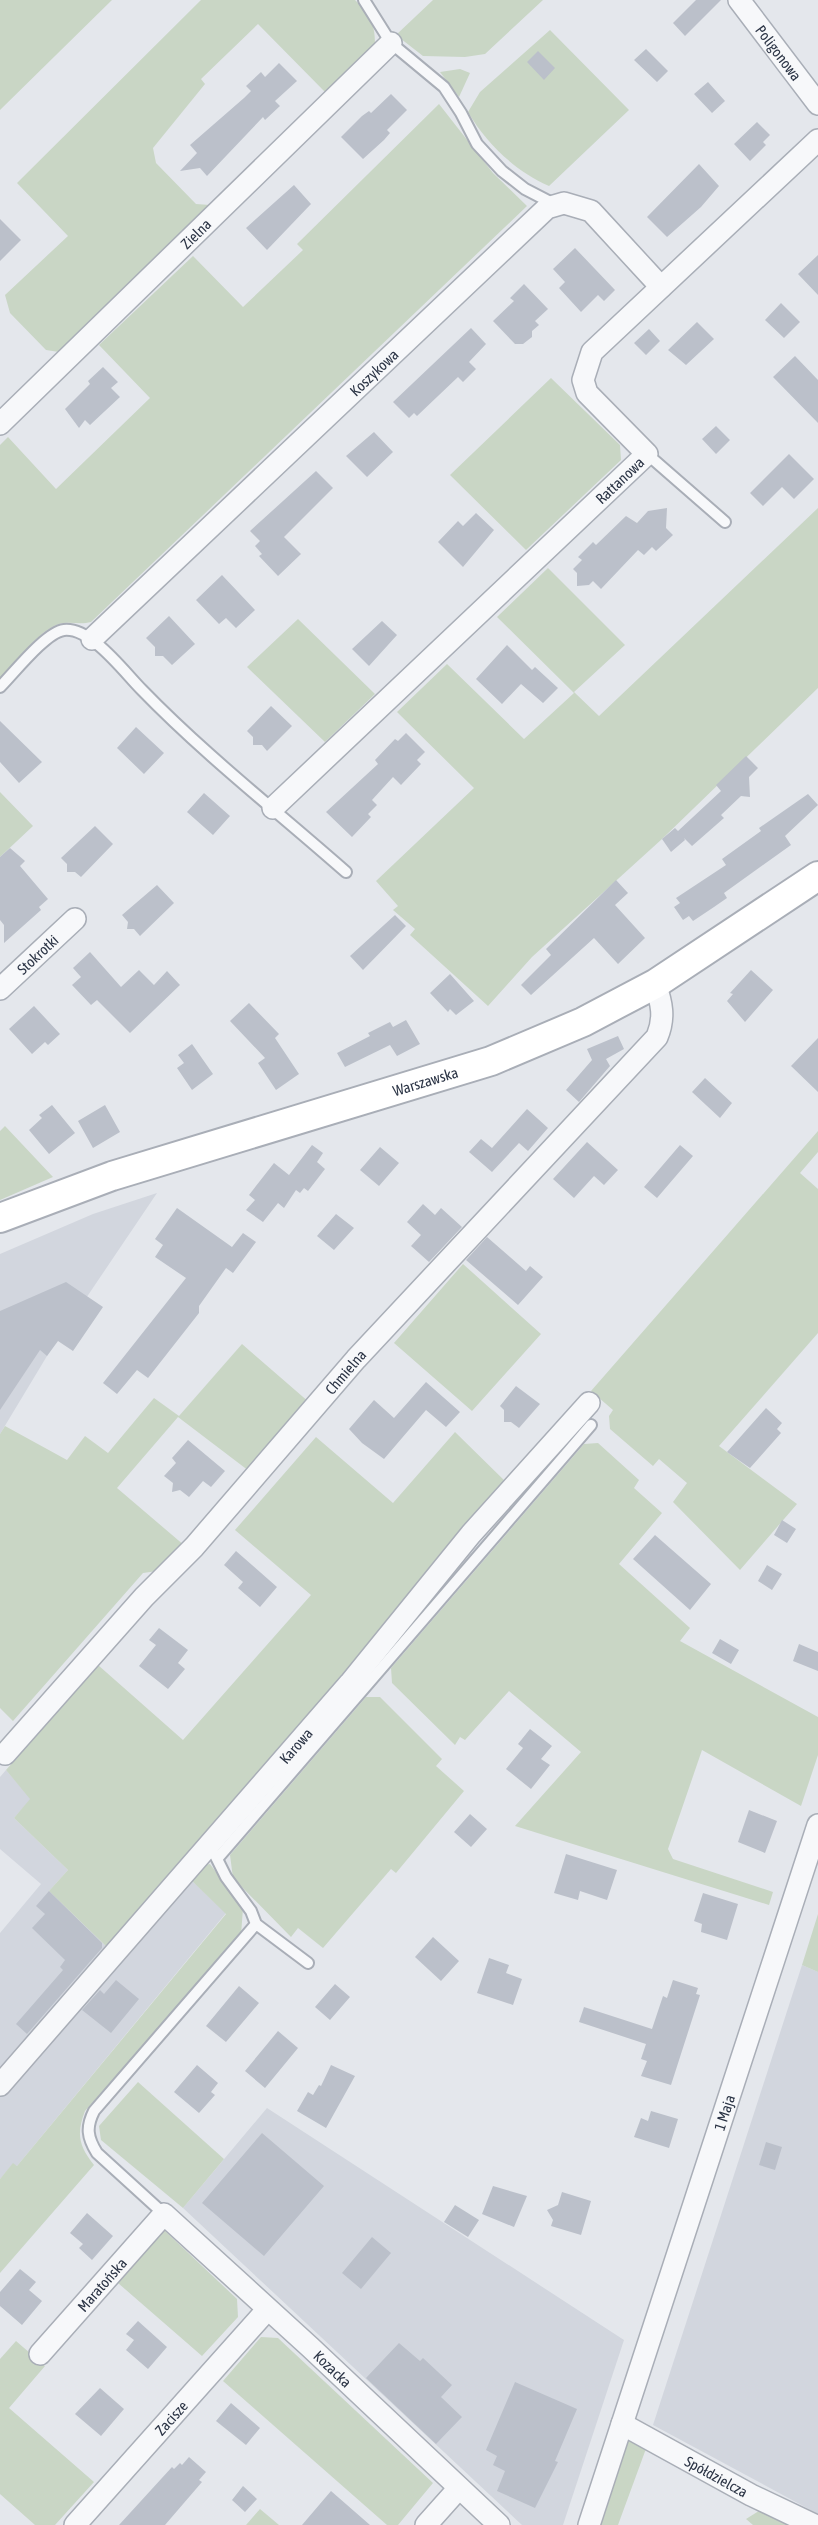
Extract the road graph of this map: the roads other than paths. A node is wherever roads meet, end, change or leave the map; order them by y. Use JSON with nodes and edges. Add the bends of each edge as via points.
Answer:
{"nodes":[{"id":1,"x":364,"y":0,"type":"edge"},
{"id":2,"x":739,"y":0,"type":"edge"},
{"id":3,"x":391,"y":43,"type":"junction"},
{"id":4,"x":818,"y":104,"type":"edge"},
{"id":5,"x":818,"y":140,"type":"edge"},
{"id":6,"x":557,"y":205,"type":"junction"},
{"id":7,"x":661,"y":287,"type":"junction"},
{"id":8,"x":0,"y":424,"type":"edge"},
{"id":9,"x":647,"y":454,"type":"junction"},
{"id":10,"x":725,"y":522,"type":"dead end"},
{"id":11,"x":92,"y":639,"type":"junction"},
{"id":12,"x":0,"y":687,"type":"edge"},
{"id":13,"x":273,"y":808,"type":"junction"},
{"id":14,"x":346,"y":872,"type":"dead end"},
{"id":15,"x":818,"y":876,"type":"edge"},
{"id":16,"x":75,"y":919,"type":"dead end"},
{"id":17,"x":655,"y":984,"type":"junction"},
{"id":18,"x":0,"y":989,"type":"edge"},
{"id":19,"x":0,"y":1218,"type":"edge"},
{"id":20,"x":589,"y":1403,"type":"dead end"},
{"id":21,"x":591,"y":1425,"type":"dead end"},
{"id":22,"x":5,"y":1754,"type":"dead end"},
{"id":23,"x":818,"y":1825,"type":"edge"},
{"id":24,"x":213,"y":1852,"type":"junction"},
{"id":25,"x":256,"y":1924,"type":"junction"},
{"id":26,"x":308,"y":1963,"type":"dead end"},
{"id":27,"x":0,"y":2085,"type":"edge"},
{"id":28,"x":164,"y":2214,"type":"junction"},
{"id":29,"x":267,"y":2310,"type":"junction"},
{"id":30,"x":40,"y":2354,"type":"dead end"},
{"id":31,"x":622,"y":2424,"type":"junction"},
{"id":32,"x":459,"y":2488,"type":"junction"},
{"id":33,"x":75,"y":2525,"type":"edge"},
{"id":34,"x":426,"y":2525,"type":"edge"},
{"id":35,"x":499,"y":2525,"type":"edge"},
{"id":36,"x":589,"y":2525,"type":"edge"},
{"id":37,"x":814,"y":2525,"type":"edge"}],
"edges":[{"from":1,"to":3,"type":"lane"},
{"from":2,"to":4,"type":"street","name":"Poligonowa"},
{"from":3,"to":6,"type":"lane","via":[[444,87],[477,144],[502,171],[525,189]]},
{"from":3,"to":8,"type":"street","name":"Zielna"},
{"from":5,"to":7,"type":"street","name":"Rattanowa"},
{"from":6,"to":7,"type":"street","via":[[564,203],[591,211]]},
{"from":6,"to":11,"type":"street","name":"Koszykowa","via":[[530,222]]},
{"from":7,"to":9,"type":"street","name":"Rattanowa","via":[[592,352],[583,380],[587,393]]},
{"from":9,"to":10,"type":"lane"},
{"from":9,"to":13,"type":"street","name":"Rattanowa"},
{"from":11,"to":12,"type":"lane","via":[[63,630],[46,639]]},
{"from":11,"to":13,"type":"lane","via":[[155,703]]},
{"from":13,"to":14,"type":"lane"},
{"from":15,"to":17,"type":"main road","name":"Warszawska"},
{"from":16,"to":18,"type":"street","name":"Stokrotki"},
{"from":17,"to":19,"type":"main road","name":"Warszawska","via":[[583,1022],[491,1061],[112,1176]]},
{"from":17,"to":22,"type":"street","name":"Chmielna","via":[[662,1024],[657,1037],[356,1359],[194,1547],[144,1597]]},
{"from":20,"to":24,"type":"street","name":"Karowa","via":[[471,1534]]},
{"from":21,"to":24,"type":"lane"},
{"from":23,"to":31,"type":"street","name":"1 Maja"},
{"from":24,"to":25,"type":"lane"},
{"from":24,"to":27,"type":"street","name":"Karowa"},
{"from":25,"to":26,"type":"lane"},
{"from":25,"to":28,"type":"lane","via":[[94,2111],[87,2124],[97,2153]]},
{"from":28,"to":29,"type":"street","name":"Kozacka"},
{"from":28,"to":30,"type":"street","name":"Maratońska"},
{"from":29,"to":32,"type":"street","name":"Kozacka"},
{"from":29,"to":33,"type":"street","name":"Zacisze"},
{"from":31,"to":36,"type":"street","name":"1 Maja"},
{"from":31,"to":37,"type":"street","name":"Spółdzielcza"},
{"from":32,"to":34,"type":"street"},
{"from":32,"to":35,"type":"street","name":"Kozacka"}]}
